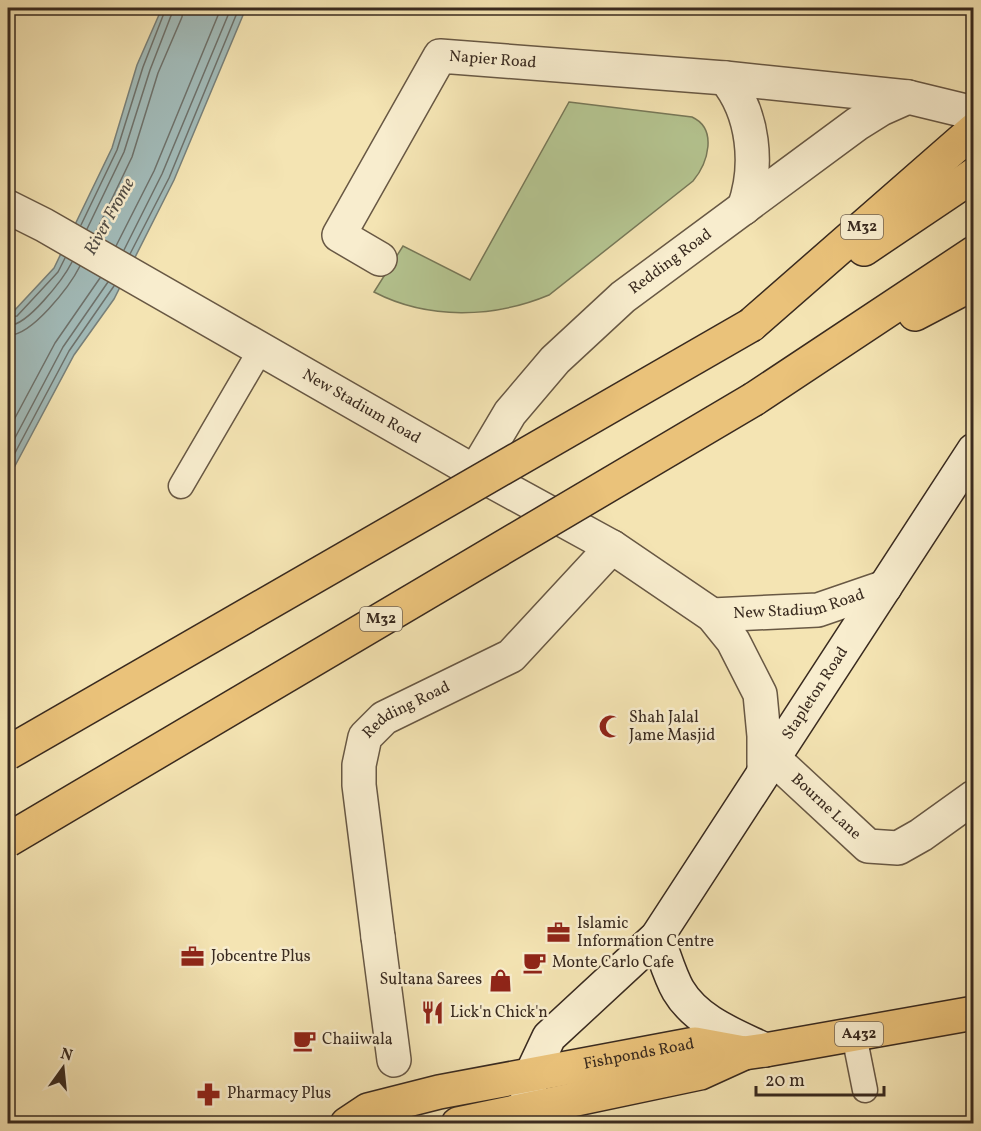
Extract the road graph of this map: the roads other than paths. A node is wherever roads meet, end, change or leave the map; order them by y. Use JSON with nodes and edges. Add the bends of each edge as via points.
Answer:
{"nodes":[{"id":1,"x":725,"y":78,"type":"junction"},
{"id":2,"x":908,"y":98,"type":"junction"},
{"id":3,"x":974,"y":113,"type":"edge"},
{"id":4,"x":974,"y":130,"type":"edge"},
{"id":5,"x":974,"y":175,"type":"edge"},
{"id":6,"x":8,"y":207,"type":"edge"},
{"id":7,"x":744,"y":208,"type":"junction"},
{"id":8,"x":974,"y":253,"type":"edge"},
{"id":9,"x":380,"y":260,"type":"dead end"},
{"id":10,"x":974,"y":283,"type":"edge"},
{"id":11,"x":751,"y":325,"type":"junction"},
{"id":12,"x":261,"y":349,"type":"junction"},
{"id":13,"x":754,"y":399,"type":"junction"},
{"id":14,"x":974,"y":450,"type":"edge"},
{"id":15,"x":475,"y":472,"type":"junction"},
{"id":16,"x":181,"y":486,"type":"dead end"},
{"id":17,"x":612,"y":546,"type":"junction"},
{"id":18,"x":885,"y":587,"type":"junction"},
{"id":19,"x":712,"y":615,"type":"junction"},
{"id":20,"x":8,"y":753,"type":"edge"},
{"id":21,"x":763,"y":774,"type":"junction"},
{"id":22,"x":974,"y":797,"type":"edge"},
{"id":23,"x":8,"y":840,"type":"edge"},
{"id":24,"x":657,"y":937,"type":"junction"},
{"id":25,"x":974,"y":1012,"type":"edge"},
{"id":26,"x":854,"y":1035,"type":"junction"},
{"id":27,"x":755,"y":1052,"type":"junction"},
{"id":28,"x":394,"y":1060,"type":"dead end"},
{"id":29,"x":532,"y":1073,"type":"junction"},
{"id":30,"x":865,"y":1090,"type":"dead end"},
{"id":31,"x":525,"y":1116,"type":"edge"},
{"id":32,"x":347,"y":1124,"type":"edge"},
{"id":33,"x":458,"y":1124,"type":"edge"}],
"edges":[{"from":1,"to":2,"type":"street","name":"Napier Road"},
{"from":1,"to":7,"type":"street","via":[[739,99],[749,132],[753,172]]},
{"from":1,"to":9,"type":"street","name":"Napier Road","via":[[440,56],[339,235]]},
{"from":2,"to":3,"type":"street","name":"Napier Road"},
{"from":2,"to":7,"type":"street","name":"Redding Road","via":[[857,124]]},
{"from":4,"to":11,"type":"main road","number":"M32"},
{"from":5,"to":11,"type":"main road","number":"M32"},
{"from":6,"to":12,"type":"street","name":"New Stadium Road"},
{"from":7,"to":15,"type":"street","name":"Redding Road","via":[[623,297],[555,360],[510,413]]},
{"from":8,"to":13,"type":"main road","number":"M32"},
{"from":10,"to":13,"type":"main road","number":"M32"},
{"from":11,"to":20,"type":"main road","number":"M32","bridge":true},
{"from":12,"to":15,"type":"street","name":"New Stadium Road"},
{"from":12,"to":16,"type":"lane"},
{"from":13,"to":23,"type":"main road","number":"M32","bridge":true},
{"from":14,"to":18,"type":"street","name":"Stapleton Road"},
{"from":15,"to":17,"type":"street","name":"New Stadium Road"},
{"from":17,"to":19,"type":"street","name":"New Stadium Road"},
{"from":17,"to":28,"type":"street","name":"Redding Road","via":[[511,656],[384,718],[365,737],[359,785]]},
{"from":18,"to":19,"type":"street","name":"New Stadium Road","via":[[818,610]]},
{"from":18,"to":21,"type":"street","name":"Stapleton Road"},
{"from":19,"to":21,"type":"street","name":"New Stadium Road","via":[[733,641],[760,694]]},
{"from":21,"to":22,"type":"street","name":"Bourne Lane","via":[[868,846],[898,848]]},
{"from":21,"to":24,"type":"street","name":"Stapleton Road"},
{"from":24,"to":27,"type":"street","via":[[678,990],[713,1025]]},
{"from":24,"to":29,"type":"street","name":"Stapleton Road","via":[[549,1037]]},
{"from":25,"to":26,"type":"main road","name":"Fishponds Road","number":"A432"},
{"from":26,"to":27,"type":"main road","name":"Fishponds Road","number":"A432"},
{"from":26,"to":30,"type":"lane"},
{"from":27,"to":29,"type":"main road","name":"Fishponds Road","number":"A432","via":[[695,1044]]},
{"from":27,"to":31,"type":"main road","name":"Fishponds Road","number":"A432","via":[[700,1073],[584,1098]]},
{"from":29,"to":31,"type":"street","name":"Stapleton Road"},
{"from":29,"to":32,"type":"main road","number":"A432","via":[[377,1107]]},
{"from":31,"to":33,"type":"main road","number":"A432"}]}
